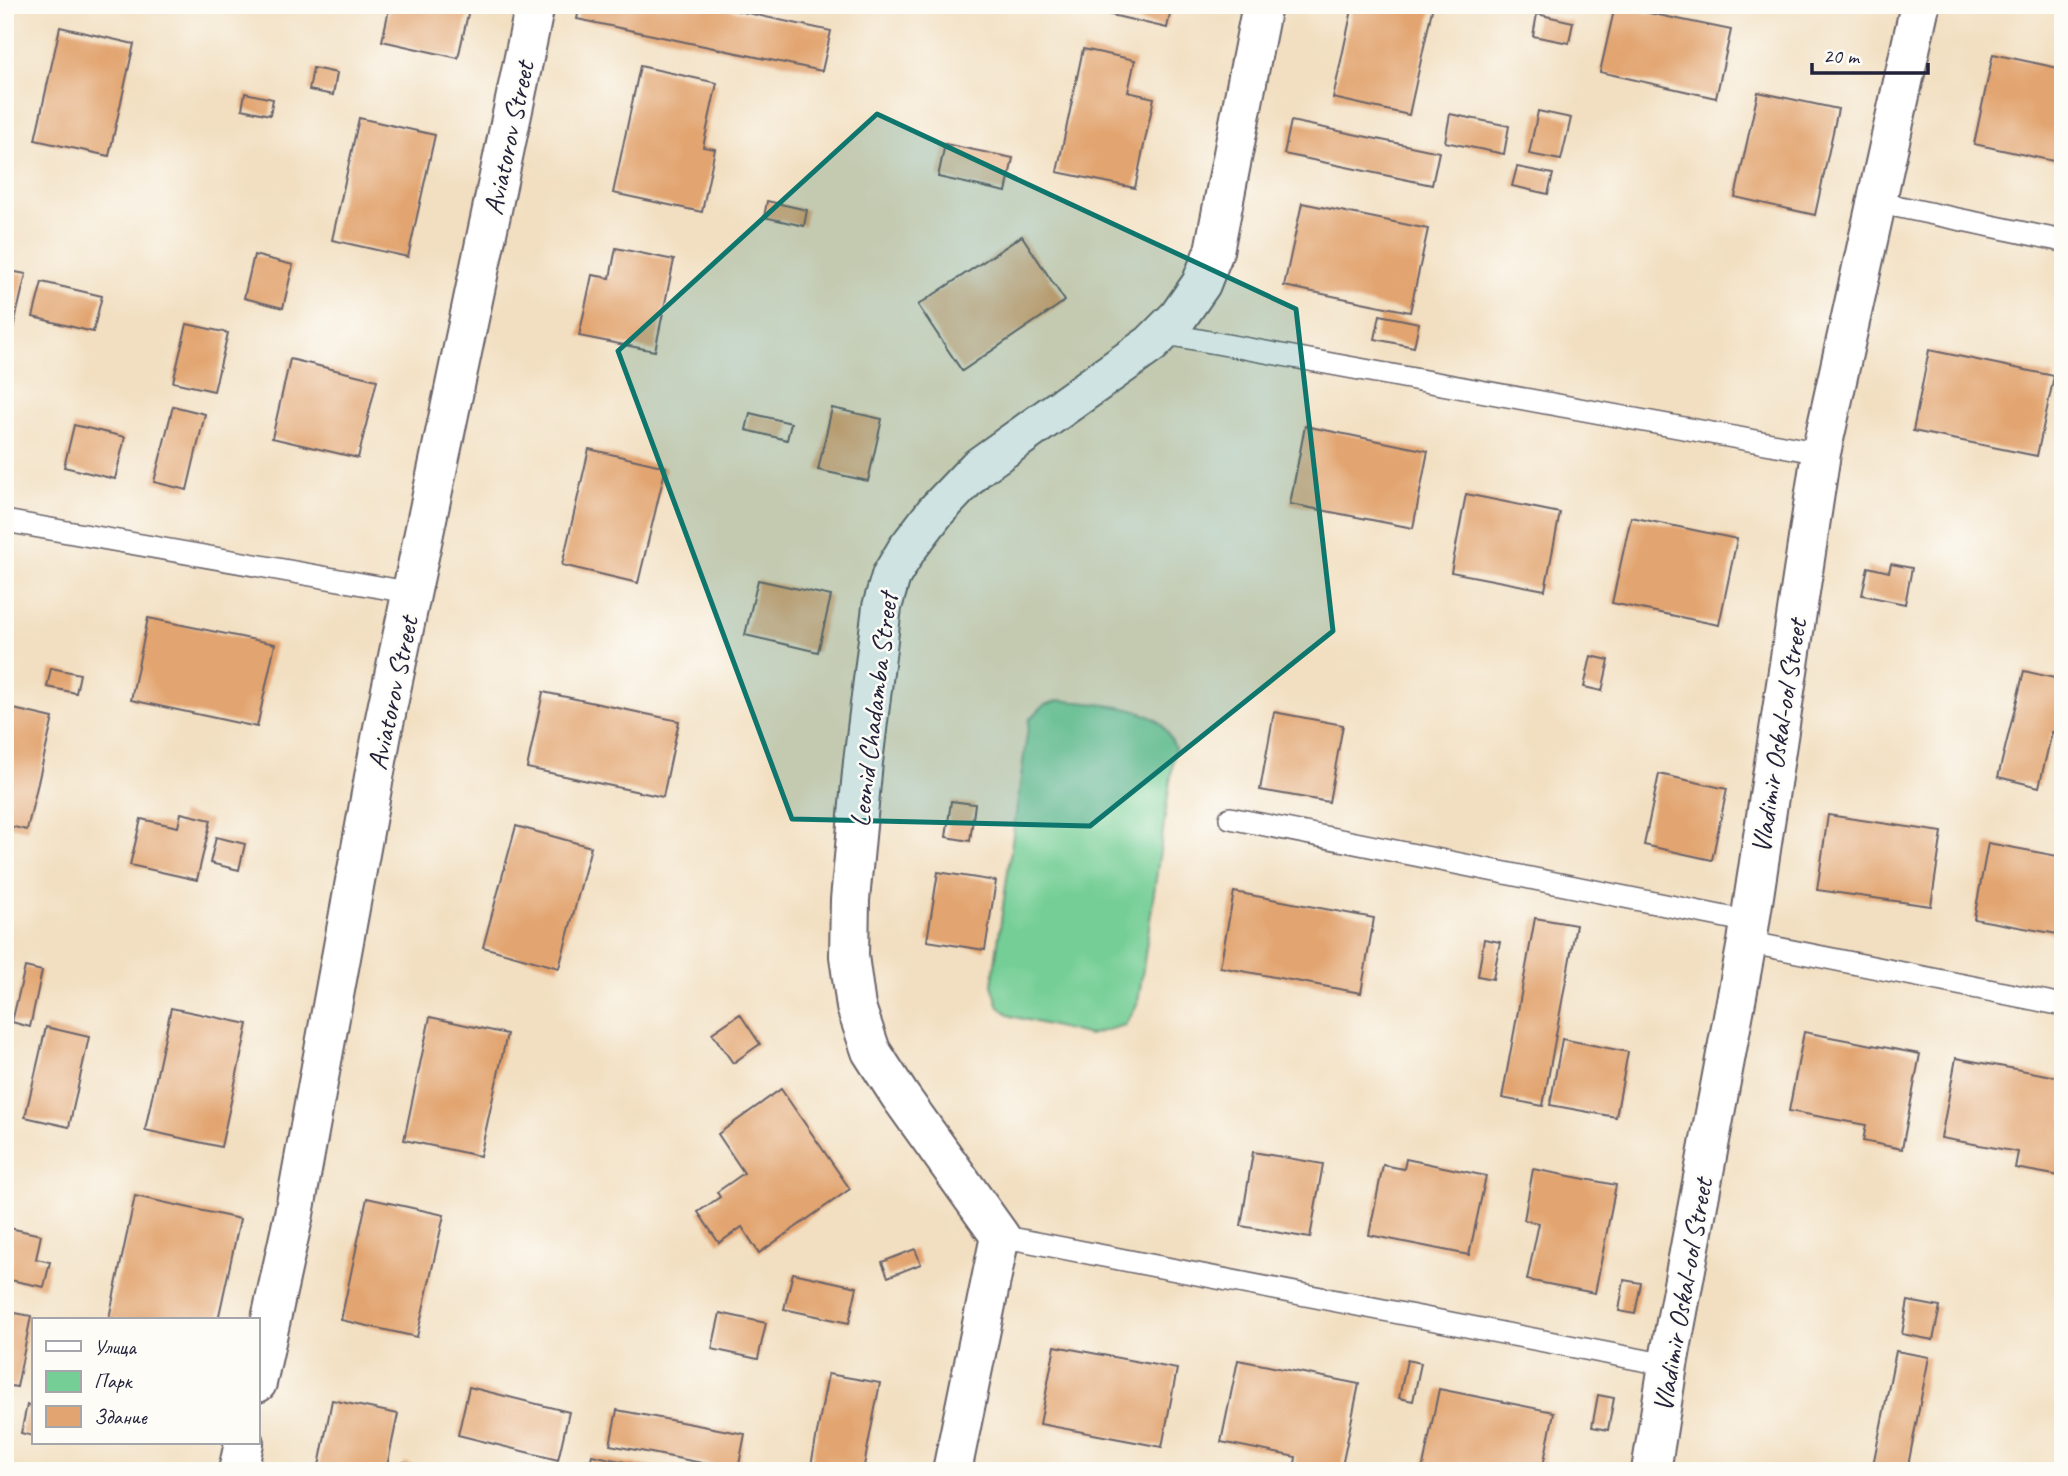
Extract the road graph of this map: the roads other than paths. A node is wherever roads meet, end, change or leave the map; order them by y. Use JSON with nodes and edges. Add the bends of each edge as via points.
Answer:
{"nodes":[{"id":1,"x":536,"y":5,"type":"edge"},
{"id":2,"x":1262,"y":5,"type":"edge"},
{"id":3,"x":1920,"y":5,"type":"edge"},
{"id":4,"x":1876,"y":202,"type":"junction"},
{"id":5,"x":2063,"y":241,"type":"edge"},
{"id":6,"x":1161,"y":333,"type":"junction"},
{"id":7,"x":1821,"y":453,"type":"junction"},
{"id":8,"x":5,"y":522,"type":"edge"},
{"id":9,"x":413,"y":593,"type":"junction"},
{"id":10,"x":1230,"y":818,"type":"dead end"},
{"id":11,"x":1748,"y":932,"type":"junction"},
{"id":12,"x":2063,"y":1005,"type":"edge"},
{"id":13,"x":1000,"y":1236,"type":"junction"},
{"id":14,"x":1668,"y":1365,"type":"junction"},
{"id":15,"x":259,"y":1374,"type":"edge"},
{"id":16,"x":244,"y":1444,"type":"edge"},
{"id":17,"x":238,"y":1471,"type":"edge"},
{"id":18,"x":952,"y":1471,"type":"edge"},
{"id":19,"x":1651,"y":1471,"type":"edge"}],
"edges":[{"from":1,"to":9,"type":"street","name":"Aviatorov Street"},
{"from":2,"to":6,"type":"street","name":"Leonid Chadamba Street","via":[[1214,251],[1202,284]]},
{"from":3,"to":4,"type":"street","name":"Vladimir Oskal-ool Street"},
{"from":4,"to":5,"type":"lane"},
{"from":4,"to":7,"type":"street","name":"Vladimir Oskal-ool Street"},
{"from":6,"to":7,"type":"lane"},
{"from":6,"to":13,"type":"street","name":"Leonid Chadamba Street","via":[[977,468],[907,549],[891,576],[882,607],[850,900],[849,956],[856,1007],[871,1051]]},
{"from":7,"to":11,"type":"street","name":"Vladimir Oskal-ool Street"},
{"from":8,"to":9,"type":"lane"},
{"from":9,"to":15,"type":"street","name":"Aviatorov Street"},
{"from":10,"to":11,"type":"lane"},
{"from":11,"to":12,"type":"lane"},
{"from":11,"to":14,"type":"street","name":"Vladimir Oskal-ool Street"},
{"from":13,"to":14,"type":"lane"},
{"from":13,"to":18,"type":"street"},
{"from":14,"to":19,"type":"street","name":"Vladimir Oskal-ool Street"},
{"from":16,"to":17,"type":"street"}]}
